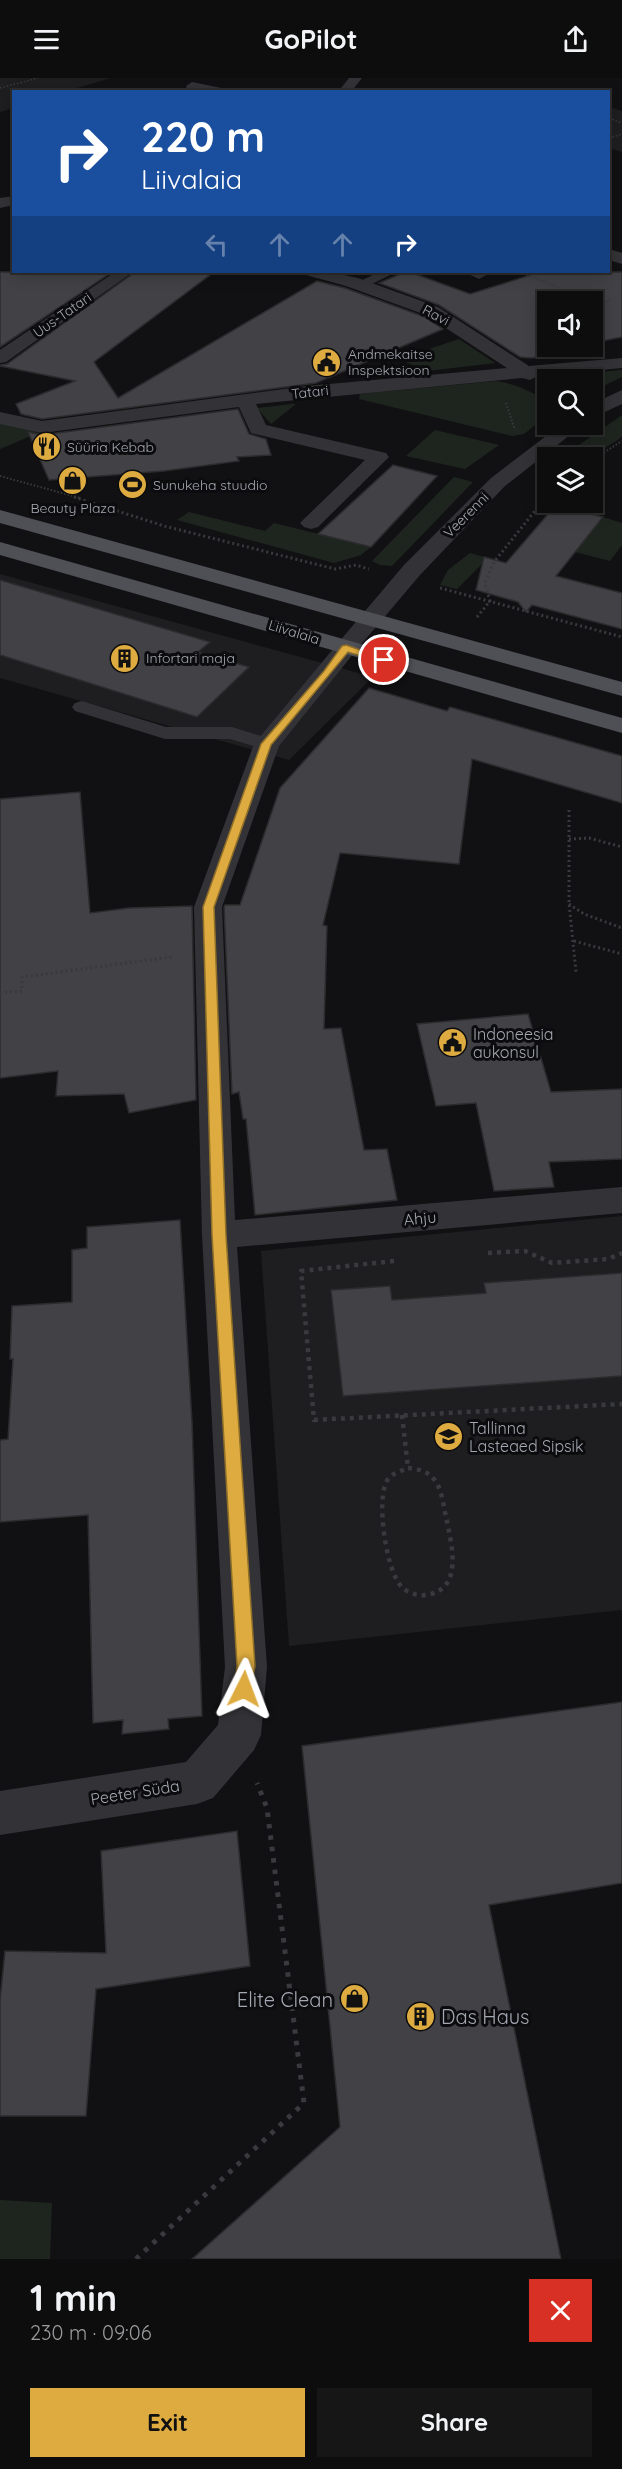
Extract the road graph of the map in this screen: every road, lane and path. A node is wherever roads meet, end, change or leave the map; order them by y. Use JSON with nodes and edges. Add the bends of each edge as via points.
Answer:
{"nodes":[{"id":1,"x":38,"y":78,"type":"edge"},
{"id":2,"x":356,"y":78,"type":"edge"},
{"id":3,"x":192,"y":86,"type":"dead end"},
{"id":4,"x":0,"y":87,"type":"edge"},
{"id":5,"x":211,"y":90,"type":"edge"},
{"id":6,"x":346,"y":90,"type":"edge"},
{"id":7,"x":124,"y":273,"type":"edge"},
{"id":8,"x":316,"y":273,"type":"edge"},
{"id":9,"x":387,"y":273,"type":"edge"},
{"id":10,"x":522,"y":273,"type":"edge"},
{"id":11,"x":359,"y":285,"type":"junction"},
{"id":12,"x":567,"y":291,"type":"edge"},
{"id":13,"x":612,"y":299,"type":"dead end"},
{"id":14,"x":603,"y":302,"type":"edge"},
{"id":15,"x":0,"y":358,"type":"edge"},
{"id":16,"x":622,"y":363,"type":"edge"},
{"id":17,"x":525,"y":372,"type":"junction"},
{"id":18,"x":537,"y":379,"type":"edge"},
{"id":19,"x":622,"y":396,"type":"edge"},
{"id":20,"x":505,"y":399,"type":"dead end"},
{"id":21,"x":245,"y":400,"type":"junction"},
{"id":22,"x":603,"y":406,"type":"edge"},
{"id":23,"x":0,"y":418,"type":"edge"},
{"id":24,"x":518,"y":435,"type":"dead end"},
{"id":25,"x":560,"y":435,"type":"edge"},
{"id":26,"x":622,"y":441,"type":"edge"},
{"id":27,"x":603,"y":453,"type":"edge"},
{"id":28,"x":0,"y":476,"type":"edge"},
{"id":29,"x":537,"y":508,"type":"edge"},
{"id":30,"x":0,"y":516,"type":"edge"},
{"id":31,"x":311,"y":523,"type":"dead end"},
{"id":32,"x":0,"y":548,"type":"edge"},
{"id":33,"x":404,"y":578,"type":"junction"},
{"id":34,"x":490,"y":602,"type":"junction"},
{"id":35,"x":369,"y":618,"type":"junction"},
{"id":36,"x":475,"y":620,"type":"dead end"},
{"id":37,"x":622,"y":637,"type":"edge"},
{"id":38,"x":346,"y":648,"type":"junction"},
{"id":39,"x":622,"y":689,"type":"edge"},
{"id":40,"x":82,"y":707,"type":"dead end"},
{"id":41,"x":622,"y":726,"type":"edge"},
{"id":42,"x":267,"y":744,"type":"junction"},
{"id":43,"x":569,"y":810,"type":"dead end"},
{"id":44,"x":569,"y":838,"type":"junction"},
{"id":45,"x":622,"y":847,"type":"edge"},
{"id":46,"x":569,"y":903,"type":"junction"},
{"id":47,"x":622,"y":928,"type":"edge"},
{"id":48,"x":574,"y":941,"type":"junction"},
{"id":49,"x":210,"y":952,"type":"junction"},
{"id":50,"x":622,"y":954,"type":"edge"},
{"id":51,"x":576,"y":972,"type":"dead end"},
{"id":52,"x":0,"y":993,"type":"edge"},
{"id":53,"x":622,"y":1200,"type":"edge"},
{"id":54,"x":219,"y":1235,"type":"junction"},
{"id":55,"x":480,"y":1253,"type":"dead end"},
{"id":56,"x":622,"y":1253,"type":"edge"},
{"id":57,"x":404,"y":1259,"type":"dead end"},
{"id":58,"x":622,"y":1404,"type":"edge"},
{"id":59,"x":402,"y":1415,"type":"junction"},
{"id":60,"x":408,"y":1468,"type":"junction"},
{"id":61,"x":240,"y":1735,"type":"junction"},
{"id":62,"x":0,"y":1813,"type":"edge"},
{"id":63,"x":136,"y":2259,"type":"edge"}],
"edges":[{"from":1,"to":4,"type":"path"},
{"from":2,"to":6,"type":"street"},
{"from":3,"to":5,"type":"street"},
{"from":7,"to":15,"type":"street","name":"Uus-Tatari"},
{"from":8,"to":11,"type":"street","name":"Ravi"},
{"from":9,"to":11,"type":"lane"},
{"from":10,"to":12,"type":"path"},
{"from":11,"to":17,"type":"street","name":"Ravi","via":[[432,310]]},
{"from":13,"to":14,"type":"path"},
{"from":16,"to":17,"type":"street","name":"Tatari"},
{"from":17,"to":18,"type":"street","name":"Ravi"},
{"from":17,"to":21,"type":"street","name":"Tatari"},
{"from":19,"to":22,"type":"street"},
{"from":20,"to":24,"type":"path"},
{"from":21,"to":23,"type":"street","name":"Tatari","via":[[42,427]]},
{"from":21,"to":31,"type":"street","via":[[258,429],[379,457]]},
{"from":25,"to":33,"type":"street","name":"Veerenni","via":[[498,482]]},
{"from":26,"to":27,"type":"path"},
{"from":28,"to":33,"type":"path","via":[[164,526],[335,569],[356,565]]},
{"from":29,"to":34,"type":"path","via":[[494,562],[485,583]]},
{"from":30,"to":35,"type":"main road","name":"Liivalaia"},
{"from":32,"to":38,"type":"main road","name":"Liivalaia"},
{"from":33,"to":34,"type":"path"},
{"from":33,"to":35,"type":"street","name":"Veerenni"},
{"from":34,"to":36,"type":"path"},
{"from":34,"to":37,"type":"path"},
{"from":35,"to":38,"type":"street","name":"Veerenni"},
{"from":35,"to":39,"type":"main road","name":"Liivalaia"},
{"from":38,"to":41,"type":"main road","name":"Liivalaia"},
{"from":38,"to":42,"type":"street"},
{"from":40,"to":42,"type":"lane","via":[[165,733],[232,733]]},
{"from":42,"to":49,"type":"street","via":[[208,907]]},
{"from":43,"to":44,"type":"path"},
{"from":44,"to":45,"type":"path","via":[[596,838]]},
{"from":44,"to":46,"type":"path"},
{"from":46,"to":47,"type":"path","via":[[584,914]]},
{"from":46,"to":48,"type":"path"},
{"from":48,"to":50,"type":"path"},
{"from":48,"to":51,"type":"path"},
{"from":49,"to":52,"type":"path","via":[[22,977],[22,991]]},
{"from":49,"to":54,"type":"street"},
{"from":53,"to":54,"type":"street","name":"Ahju"},
{"from":54,"to":61,"type":"street","via":[[246,1666]]},
{"from":55,"to":56,"type":"path","via":[[525,1251],[552,1263],[608,1259]]},
{"from":57,"to":59,"type":"path","via":[[301,1271],[314,1420]]},
{"from":58,"to":59,"type":"path"},
{"from":59,"to":60,"type":"path"},
{"from":60,"to":60,"type":"path","via":[[385,1483],[383,1503],[391,1572],[400,1588],[418,1596],[436,1593],[447,1583],[453,1567],[435,1478]]},
{"from":61,"to":62,"type":"street","name":"Peeter Süda","via":[[197,1782]]},
{"from":61,"to":63,"type":"path","via":[[267,1808],[304,2103]]}]}
